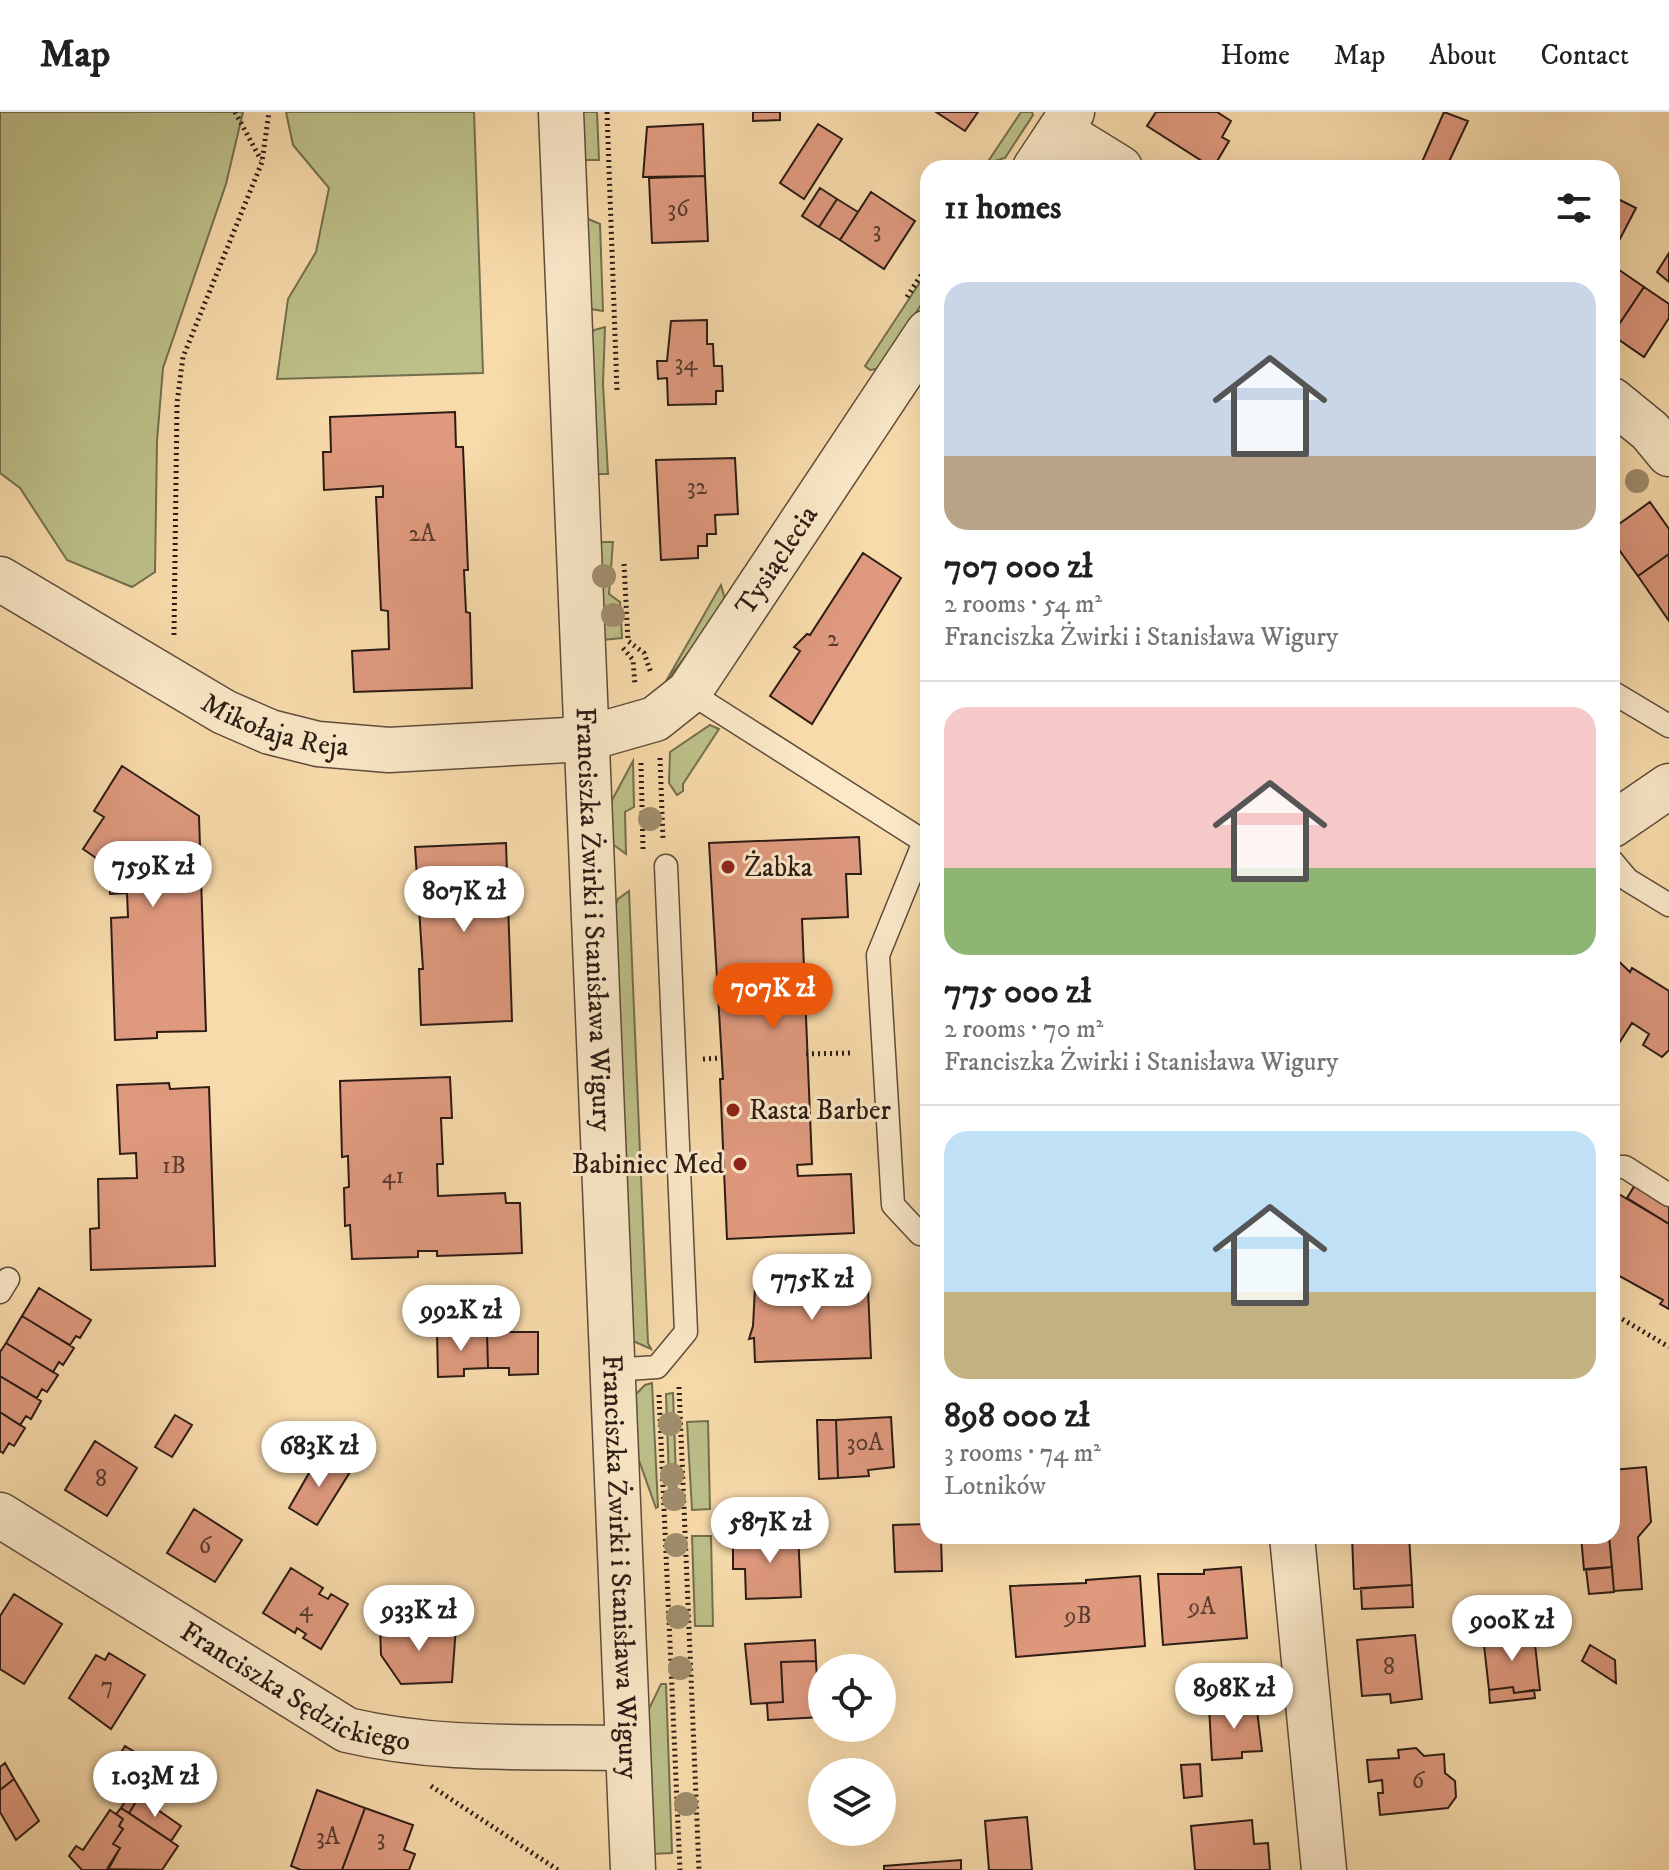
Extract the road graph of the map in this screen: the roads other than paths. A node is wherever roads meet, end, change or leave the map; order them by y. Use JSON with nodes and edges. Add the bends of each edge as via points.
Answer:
{"nodes":[{"id":1,"x":561,"y":112,"type":"edge"},
{"id":2,"x":1066,"y":121,"type":"edge"},
{"id":3,"x":1040,"y":160,"type":"edge"},
{"id":4,"x":1111,"y":160,"type":"edge"},
{"id":5,"x":920,"y":343,"type":"edge"},
{"id":6,"x":1620,"y":407,"type":"edge"},
{"id":7,"x":1669,"y":454,"type":"edge"},
{"id":8,"x":0,"y":579,"type":"edge"},
{"id":9,"x":671,"y":687,"type":"junction"},
{"id":10,"x":1620,"y":697,"type":"edge"},
{"id":11,"x":1669,"y":726,"type":"edge"},
{"id":12,"x":585,"y":739,"type":"junction"},
{"id":13,"x":1669,"y":786,"type":"edge"},
{"id":14,"x":1620,"y":820,"type":"edge"},
{"id":15,"x":920,"y":839,"type":"edge"},
{"id":16,"x":920,"y":857,"type":"edge"},
{"id":17,"x":666,"y":866,"type":"dead end"},
{"id":18,"x":1620,"y":870,"type":"edge"},
{"id":19,"x":1669,"y":905,"type":"edge"},
{"id":20,"x":1620,"y":1167,"type":"edge"},
{"id":21,"x":1669,"y":1195,"type":"edge"},
{"id":22,"x":920,"y":1234,"type":"edge"},
{"id":23,"x":611,"y":1370,"type":"junction"},
{"id":24,"x":0,"y":1515,"type":"edge"},
{"id":25,"x":1293,"y":1544,"type":"edge"},
{"id":26,"x":626,"y":1748,"type":"junction"},
{"id":27,"x":633,"y":1870,"type":"edge"},
{"id":28,"x":1324,"y":1870,"type":"edge"}],
"edges":[{"from":1,"to":12,"type":"street","name":"Franciszka Żwirki i Stanisława Wigury"},
{"from":2,"to":3,"type":"street"},
{"from":2,"to":4,"type":"street"},
{"from":5,"to":9,"type":"street","name":"Tysiąclecia"},
{"from":6,"to":7,"type":"street"},
{"from":8,"to":12,"type":"street","name":"Mikołaja Reja","via":[[250,724],[318,744],[389,750]]},
{"from":9,"to":12,"type":"street","name":"Tysiąclecia","via":[[655,719]]},
{"from":9,"to":15,"type":"lane"},
{"from":10,"to":11,"type":"lane"},
{"from":12,"to":23,"type":"street","name":"Franciszka Żwirki i Stanisława Wigury"},
{"from":13,"to":14,"type":"street"},
{"from":16,"to":22,"type":"lane","via":[[878,955],[893,1205]]},
{"from":17,"to":23,"type":"lane","via":[[686,1332],[657,1367]]},
{"from":18,"to":19,"type":"lane"},
{"from":20,"to":21,"type":"lane"},
{"from":23,"to":26,"type":"street","name":"Franciszka Żwirki i Stanisława Wigury"},
{"from":24,"to":26,"type":"street","name":"Franciszka Sędzickiego","via":[[347,1730],[453,1747]]},
{"from":25,"to":28,"type":"street"},
{"from":26,"to":27,"type":"street","name":"Franciszka Żwirki i Stanisława Wigury"}]}
